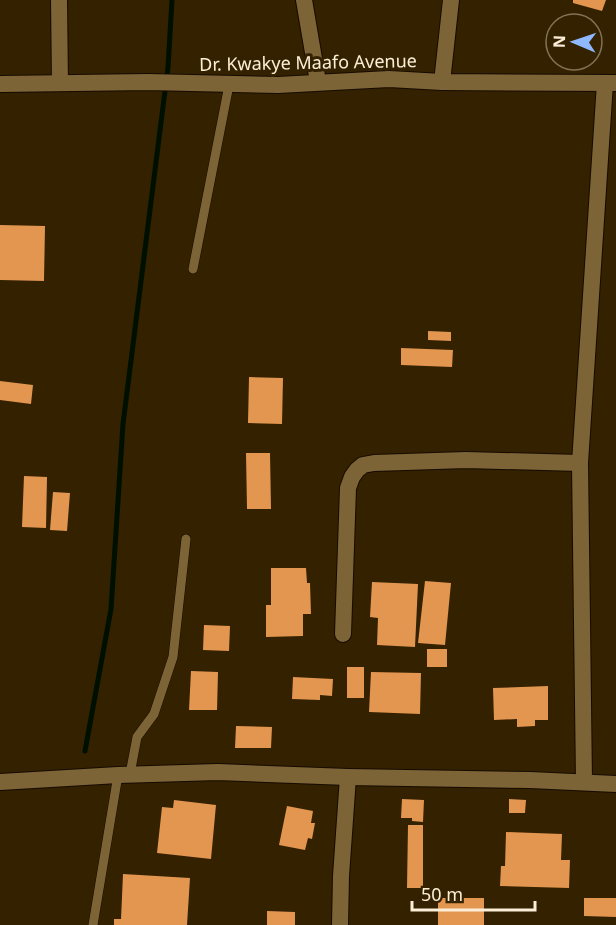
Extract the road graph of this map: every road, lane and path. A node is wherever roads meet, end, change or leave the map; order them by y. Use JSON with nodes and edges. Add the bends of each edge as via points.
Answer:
{"nodes":[{"id":1,"x":59,"y":0,"type":"edge"},
{"id":2,"x":304,"y":0,"type":"edge"},
{"id":3,"x":451,"y":0,"type":"edge"},
{"id":4,"x":318,"y":82,"type":"junction"},
{"id":5,"x":441,"y":82,"type":"junction"},
{"id":6,"x":60,"y":83,"type":"junction"},
{"id":7,"x":610,"y":83,"type":"edge"},
{"id":8,"x":0,"y":84,"type":"edge"},
{"id":9,"x":229,"y":85,"type":"junction"},
{"id":10,"x":193,"y":269,"type":"dead end"},
{"id":11,"x":580,"y":463,"type":"junction"},
{"id":12,"x":186,"y":539,"type":"dead end"},
{"id":13,"x":343,"y":634,"type":"dead end"},
{"id":14,"x":124,"y":774,"type":"junction"},
{"id":15,"x":348,"y":777,"type":"junction"},
{"id":16,"x":0,"y":782,"type":"edge"},
{"id":17,"x":584,"y":782,"type":"junction"},
{"id":18,"x":616,"y":784,"type":"edge"},
{"id":19,"x":93,"y":925,"type":"edge"},
{"id":20,"x":340,"y":925,"type":"edge"}],
"edges":[{"from":1,"to":6,"type":"street"},
{"from":2,"to":4,"type":"street"},
{"from":3,"to":5,"type":"street"},
{"from":4,"to":5,"type":"street","name":"Dr. Kwakye Maafo Avenue"},
{"from":4,"to":9,"type":"street","name":"Dr. Kwakye Maafo Avenue"},
{"from":5,"to":7,"type":"street","name":"Dr. Kwakye Maafo Avenue"},
{"from":6,"to":8,"type":"street","name":"Dr. Kwakye Maafo Avenue"},
{"from":6,"to":9,"type":"street","name":"Dr. Kwakye Maafo Avenue"},
{"from":7,"to":11,"type":"street"},
{"from":9,"to":10,"type":"lane"},
{"from":11,"to":13,"type":"street","via":[[466,460],[363,465],[348,489]]},
{"from":11,"to":17,"type":"street"},
{"from":12,"to":14,"type":"lane","via":[[174,657],[154,714],[137,737]]},
{"from":14,"to":15,"type":"street","via":[[218,772]]},
{"from":14,"to":16,"type":"street"},
{"from":14,"to":19,"type":"lane"},
{"from":15,"to":17,"type":"street"},
{"from":15,"to":20,"type":"street"},
{"from":17,"to":18,"type":"street"}]}
